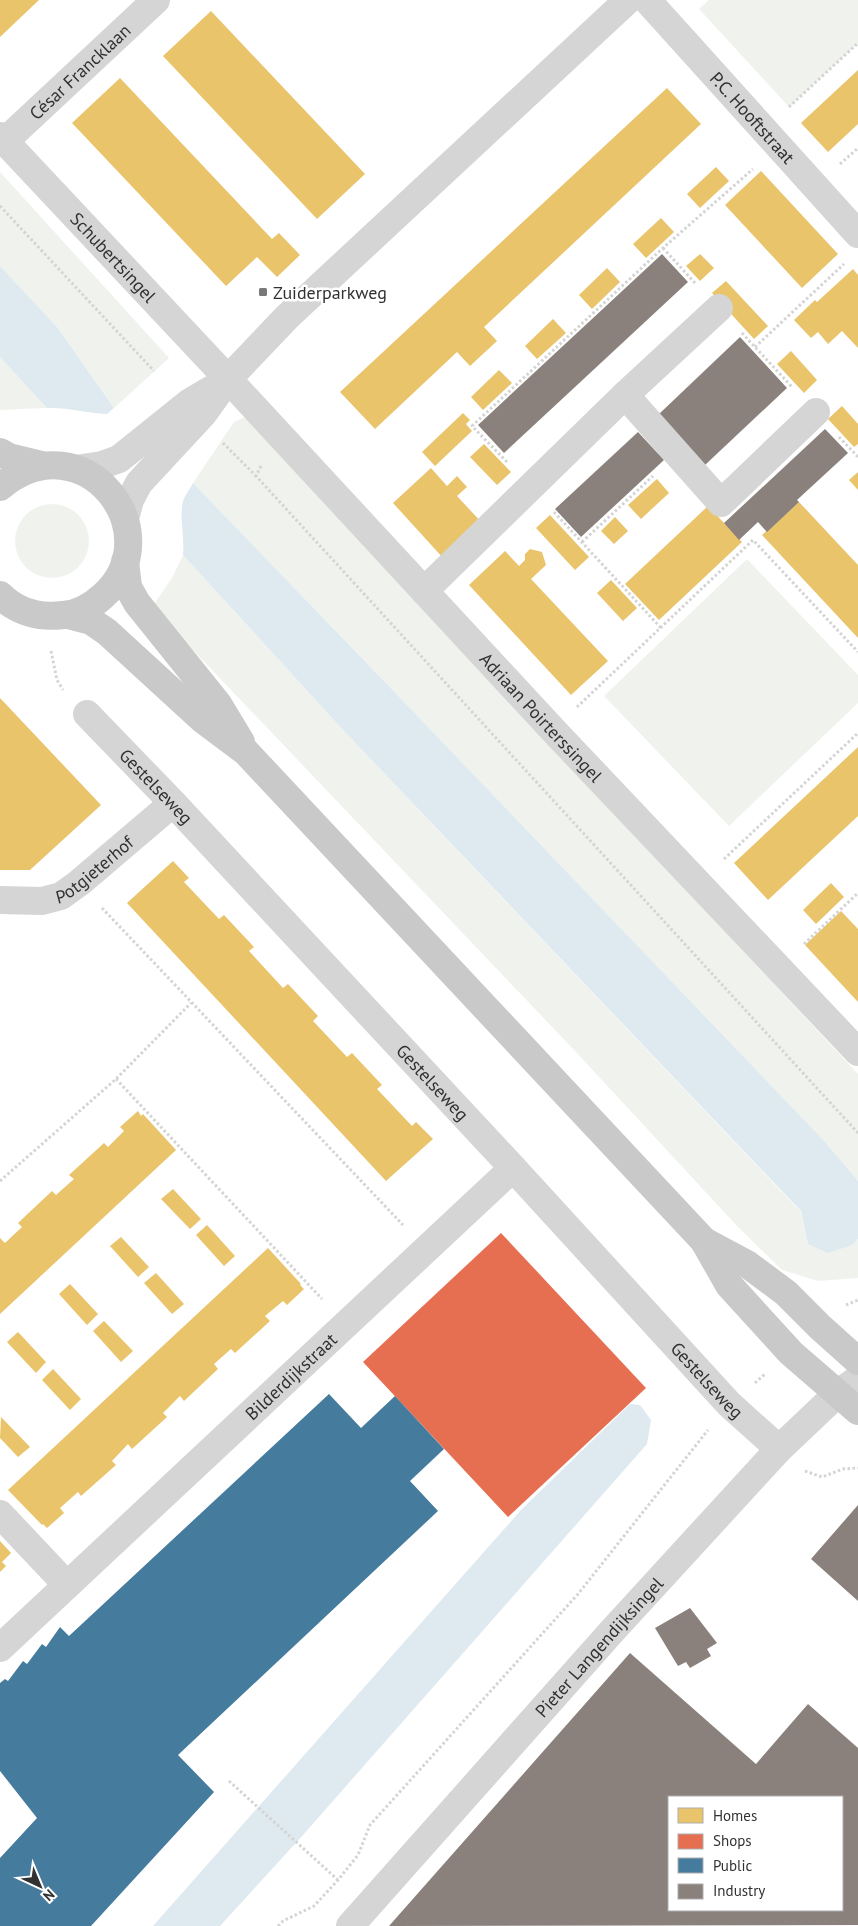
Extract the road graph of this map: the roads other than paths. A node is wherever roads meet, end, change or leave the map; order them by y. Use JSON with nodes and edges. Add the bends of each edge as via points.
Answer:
{"nodes":[{"id":1,"x":156,"y":0,"type":"edge"},
{"id":2,"x":628,"y":0,"type":"edge"},
{"id":3,"x":647,"y":0,"type":"edge"},
{"id":4,"x":2,"y":139,"type":"edge"},
{"id":5,"x":858,"y":234,"type":"edge"},
{"id":6,"x":719,"y":308,"type":"road end"},
{"id":7,"x":228,"y":379,"type":"junction"},
{"id":8,"x":626,"y":395,"type":"junction"},
{"id":9,"x":816,"y":412,"type":"road end"},
{"id":10,"x":0,"y":452,"type":"edge"},
{"id":11,"x":42,"y":465,"type":"junction"},
{"id":12,"x":76,"y":469,"type":"junction"},
{"id":13,"x":0,"y":486,"type":"edge"},
{"id":14,"x":125,"y":519,"type":"junction"},
{"id":15,"x":125,"y":561,"type":"junction"},
{"id":16,"x":424,"y":591,"type":"junction"},
{"id":17,"x":7,"y":606,"type":"edge"},
{"id":18,"x":68,"y":615,"type":"junction"},
{"id":19,"x":87,"y":714,"type":"road end"},
{"id":20,"x":246,"y":752,"type":"junction"},
{"id":21,"x":173,"y":803,"type":"junction"},
{"id":22,"x":0,"y":900,"type":"edge"},
{"id":23,"x":858,"y":1052,"type":"edge"},
{"id":24,"x":513,"y":1168,"type":"junction"},
{"id":25,"x":704,"y":1241,"type":"junction"},
{"id":26,"x":858,"y":1361,"type":"edge"},
{"id":27,"x":847,"y":1387,"type":"edge"},
{"id":28,"x":858,"y":1412,"type":"edge"},
{"id":29,"x":780,"y":1449,"type":"junction"},
{"id":30,"x":0,"y":1514,"type":"edge"},
{"id":31,"x":68,"y":1585,"type":"junction"},
{"id":32,"x":0,"y":1648,"type":"edge"},
{"id":33,"x":350,"y":1926,"type":"edge"}],
"edges":[{"from":1,"to":4,"type":"street","name":"César Francklaan"},
{"from":2,"to":7,"type":"street","via":[[287,317]]},
{"from":3,"to":5,"type":"street","name":"P.C. Hooftstraat"},
{"from":4,"to":7,"type":"street","name":"Schubertsingel"},
{"from":6,"to":8,"type":"street"},
{"from":7,"to":12,"type":"street","via":[[190,402],[119,459],[102,466]]},
{"from":7,"to":14,"type":"street","via":[[203,414],[139,483]]},
{"from":7,"to":16,"type":"street","name":"Adriaan Poirterssingel"},
{"from":8,"to":9,"type":"street","via":[[721,502]]},
{"from":8,"to":16,"type":"street"},
{"from":10,"to":11,"type":"main road"},
{"from":11,"to":12,"type":"main road"},
{"from":11,"to":13,"type":"main road","via":[[26,469]]},
{"from":12,"to":14,"type":"main road","via":[[93,476],[107,488]]},
{"from":14,"to":15,"type":"main road","via":[[128,548]]},
{"from":15,"to":18,"type":"main road","via":[[110,590],[83,610]]},
{"from":15,"to":20,"type":"main road","via":[[128,587],[137,603],[218,704]]},
{"from":16,"to":23,"type":"street","name":"Adriaan Poirterssingel"},
{"from":17,"to":18,"type":"main road","via":[[51,617]]},
{"from":18,"to":20,"type":"main road","via":[[91,621],[107,632],[202,719]]},
{"from":19,"to":21,"type":"street","name":"Gestelseweg"},
{"from":20,"to":25,"type":"main road"},
{"from":21,"to":22,"type":"street","name":"Potgieterhof","via":[[62,896],[42,900]]},
{"from":21,"to":24,"type":"street","name":"Gestelseweg"},
{"from":24,"to":29,"type":"street","name":"Gestelseweg","via":[[729,1404]]},
{"from":24,"to":31,"type":"street","name":"Bilderdijkstraat"},
{"from":25,"to":26,"type":"main road","via":[[747,1264],[786,1293]]},
{"from":25,"to":27,"type":"main road","via":[[729,1284],[791,1353]]},
{"from":27,"to":28,"type":"main road"},
{"from":27,"to":29,"type":"street","name":"Pieter Langendijksingel"},
{"from":29,"to":33,"type":"street","name":"Pieter Langendijksingel"},
{"from":30,"to":31,"type":"street"},
{"from":31,"to":32,"type":"street","name":"Bilderdijkstraat"}]}
